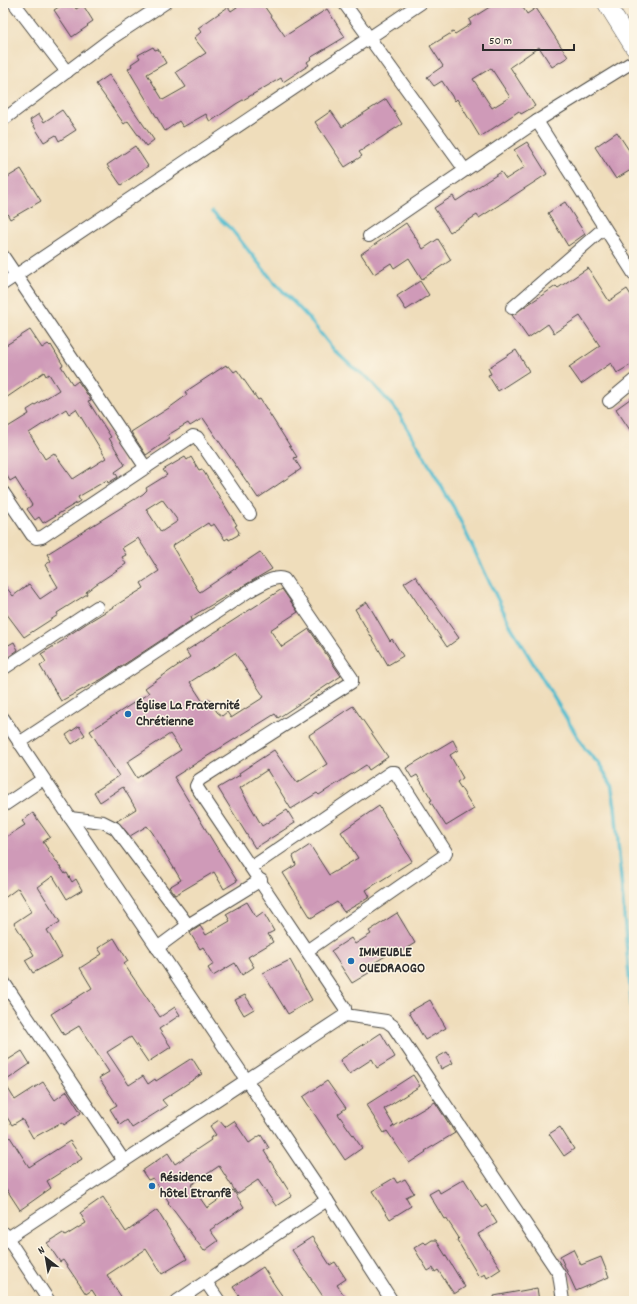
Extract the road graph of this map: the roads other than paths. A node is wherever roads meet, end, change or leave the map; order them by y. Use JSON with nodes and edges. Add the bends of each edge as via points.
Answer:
{"nodes":[{"id":1,"x":14,"y":3,"type":"edge"},
{"id":2,"x":165,"y":3,"type":"edge"},
{"id":3,"x":344,"y":3,"type":"edge"},
{"id":4,"x":421,"y":3,"type":"edge"},
{"id":5,"x":606,"y":3,"type":"edge"},
{"id":6,"x":370,"y":38,"type":"junction"},
{"id":7,"x":634,"y":48,"type":"edge"},
{"id":8,"x":634,"y":61,"type":"edge"},
{"id":9,"x":67,"y":72,"type":"junction"},
{"id":10,"x":3,"y":120,"type":"edge"},
{"id":11,"x":537,"y":121,"type":"junction"},
{"id":12,"x":465,"y":170,"type":"junction"},
{"id":13,"x":604,"y":228,"type":"junction"},
{"id":14,"x":369,"y":236,"type":"dead end"},
{"id":15,"x":3,"y":256,"type":"edge"},
{"id":16,"x":634,"y":274,"type":"edge"},
{"id":17,"x":16,"y":275,"type":"junction"},
{"id":18,"x":3,"y":284,"type":"edge"},
{"id":19,"x":512,"y":308,"type":"dead end"},
{"id":20,"x":634,"y":380,"type":"edge"},
{"id":21,"x":609,"y":401,"type":"dead end"},
{"id":22,"x":146,"y":468,"type":"junction"},
{"id":23,"x":3,"y":492,"type":"edge"},
{"id":24,"x":250,"y":514,"type":"dead end"},
{"id":25,"x":97,"y":606,"type":"dead end"},
{"id":26,"x":3,"y":669,"type":"edge"},
{"id":27,"x":3,"y":718,"type":"edge"},
{"id":28,"x":19,"y":742,"type":"junction"},
{"id":29,"x":43,"y":779,"type":"junction"},
{"id":30,"x":3,"y":806,"type":"edge"},
{"id":31,"x":70,"y":818,"type":"junction"},
{"id":32,"x":252,"y":867,"type":"junction"},
{"id":33,"x":261,"y":880,"type":"junction"},
{"id":34,"x":188,"y":925,"type":"junction"},
{"id":35,"x":157,"y":948,"type":"junction"},
{"id":36,"x":308,"y":950,"type":"junction"},
{"id":37,"x":3,"y":981,"type":"edge"},
{"id":38,"x":345,"y":1015,"type":"junction"},
{"id":39,"x":245,"y":1079,"type":"junction"},
{"id":40,"x":124,"y":1161,"type":"junction"},
{"id":41,"x":327,"y":1200,"type":"junction"},
{"id":42,"x":4,"y":1237,"type":"edge"},
{"id":43,"x":206,"y":1282,"type":"junction"},
{"id":44,"x":49,"y":1301,"type":"edge"},
{"id":45,"x":177,"y":1301,"type":"edge"},
{"id":46,"x":219,"y":1301,"type":"edge"},
{"id":47,"x":392,"y":1301,"type":"edge"},
{"id":48,"x":564,"y":1301,"type":"edge"}],
"edges":[{"from":1,"to":9,"type":"street"},
{"from":2,"to":9,"type":"street"},
{"from":3,"to":6,"type":"street"},
{"from":4,"to":6,"type":"street"},
{"from":5,"to":7,"type":"street"},
{"from":6,"to":12,"type":"street"},
{"from":6,"to":17,"type":"street"},
{"from":8,"to":11,"type":"street"},
{"from":9,"to":10,"type":"street"},
{"from":11,"to":12,"type":"street"},
{"from":11,"to":13,"type":"street"},
{"from":12,"to":14,"type":"street"},
{"from":13,"to":16,"type":"street"},
{"from":13,"to":19,"type":"street"},
{"from":15,"to":17,"type":"street"},
{"from":17,"to":18,"type":"street"},
{"from":17,"to":22,"type":"street"},
{"from":20,"to":21,"type":"street"},
{"from":22,"to":23,"type":"street","via":[[42,537],[36,538]]},
{"from":22,"to":24,"type":"street","via":[[193,436],[197,437]]},
{"from":25,"to":26,"type":"street"},
{"from":27,"to":28,"type":"street"},
{"from":28,"to":29,"type":"street"},
{"from":28,"to":32,"type":"street","via":[[249,591],[275,578],[284,579],[352,678],[349,685],[197,782],[196,786]]},
{"from":29,"to":30,"type":"street"},
{"from":29,"to":31,"type":"street"},
{"from":31,"to":34,"type":"street","via":[[102,822],[115,828]]},
{"from":31,"to":35,"type":"street"},
{"from":32,"to":33,"type":"street"},
{"from":32,"to":36,"type":"street","via":[[391,772],[396,772],[446,852],[445,855]]},
{"from":33,"to":34,"type":"street"},
{"from":33,"to":36,"type":"street"},
{"from":34,"to":35,"type":"street"},
{"from":35,"to":39,"type":"street"},
{"from":36,"to":38,"type":"street","via":[[345,1008]]},
{"from":37,"to":40,"type":"street"},
{"from":38,"to":39,"type":"street"},
{"from":38,"to":48,"type":"street","via":[[386,1022],[393,1026],[559,1274]]},
{"from":39,"to":40,"type":"street"},
{"from":39,"to":41,"type":"street"},
{"from":40,"to":42,"type":"street"},
{"from":41,"to":43,"type":"street"},
{"from":41,"to":47,"type":"street"},
{"from":42,"to":44,"type":"street"},
{"from":43,"to":45,"type":"street"},
{"from":43,"to":46,"type":"street"}]}
